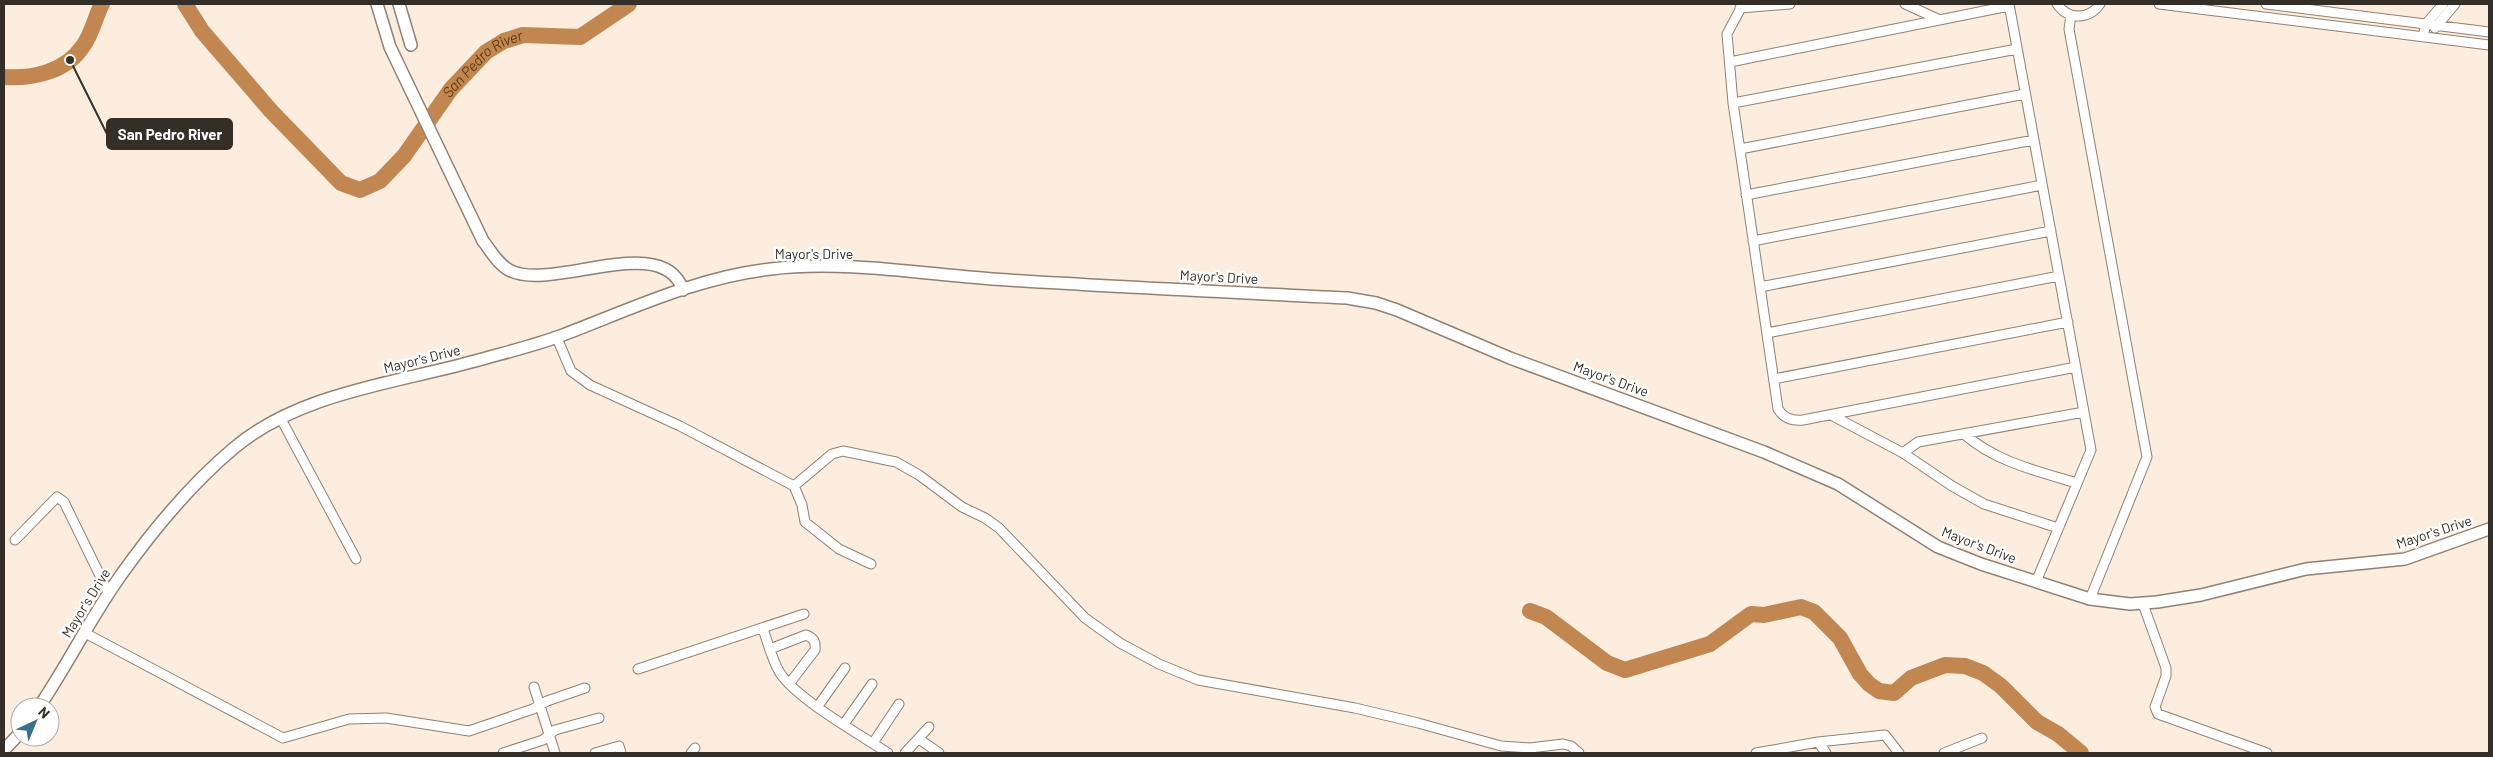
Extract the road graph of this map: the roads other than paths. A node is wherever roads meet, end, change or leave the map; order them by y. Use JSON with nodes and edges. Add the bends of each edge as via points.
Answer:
{"nodes":[{"id":1,"x":377,"y":4,"type":"edge"},
{"id":2,"x":400,"y":4,"type":"edge"},
{"id":3,"x":1790,"y":4,"type":"edge"},
{"id":4,"x":1905,"y":4,"type":"edge"},
{"id":5,"x":2057,"y":4,"type":"edge"},
{"id":6,"x":2100,"y":4,"type":"edge"},
{"id":7,"x":2160,"y":4,"type":"edge"},
{"id":8,"x":2266,"y":4,"type":"edge"},
{"id":9,"x":2443,"y":4,"type":"edge"},
{"id":10,"x":2455,"y":4,"type":"edge"},
{"id":11,"x":2009,"y":5,"type":"edge"},
{"id":12,"x":1741,"y":6,"type":"edge"},
{"id":13,"x":2071,"y":15,"type":"junction"},
{"id":14,"x":1940,"y":20,"type":"junction"},
{"id":15,"x":2431,"y":24,"type":"junction"},
{"id":16,"x":2489,"y":32,"type":"edge"},
{"id":17,"x":2428,"y":37,"type":"junction"},
{"id":18,"x":411,"y":45,"type":"dead end"},
{"id":19,"x":2489,"y":45,"type":"edge"},
{"id":20,"x":2017,"y":49,"type":"junction"},
{"id":21,"x":1730,"y":62,"type":"junction"},
{"id":22,"x":2025,"y":94,"type":"junction"},
{"id":23,"x":1733,"y":103,"type":"junction"},
{"id":24,"x":2034,"y":140,"type":"junction"},
{"id":25,"x":1740,"y":149,"type":"junction"},
{"id":26,"x":2042,"y":185,"type":"junction"},
{"id":27,"x":1746,"y":195,"type":"junction"},
{"id":28,"x":2050,"y":231,"type":"junction"},
{"id":29,"x":1753,"y":241,"type":"junction"},
{"id":30,"x":2059,"y":276,"type":"junction"},
{"id":31,"x":1760,"y":287,"type":"junction"},
{"id":32,"x":683,"y":290,"type":"junction"},
{"id":33,"x":2068,"y":322,"type":"junction"},
{"id":34,"x":1767,"y":333,"type":"junction"},
{"id":35,"x":557,"y":338,"type":"junction"},
{"id":36,"x":2076,"y":367,"type":"junction"},
{"id":37,"x":1774,"y":379,"type":"junction"},
{"id":38,"x":2084,"y":412,"type":"junction"},
{"id":39,"x":1831,"y":415,"type":"junction"},
{"id":40,"x":280,"y":417,"type":"junction"},
{"id":41,"x":1964,"y":434,"type":"junction"},
{"id":42,"x":1903,"y":453,"type":"junction"},
{"id":43,"x":2077,"y":483,"type":"junction"},
{"id":44,"x":794,"y":486,"type":"junction"},
{"id":45,"x":2058,"y":528,"type":"junction"},
{"id":46,"x":2489,"y":529,"type":"edge"},
{"id":47,"x":15,"y":540,"type":"dead end"},
{"id":48,"x":356,"y":559,"type":"dead end"},
{"id":49,"x":871,"y":564,"type":"dead end"},
{"id":50,"x":2036,"y":582,"type":"junction"},
{"id":51,"x":109,"y":594,"type":"junction"},
{"id":52,"x":2090,"y":599,"type":"junction"},
{"id":53,"x":2143,"y":604,"type":"junction"},
{"id":54,"x":804,"y":614,"type":"dead end"},
{"id":55,"x":763,"y":630,"type":"junction"},
{"id":56,"x":85,"y":633,"type":"junction"},
{"id":57,"x":770,"y":649,"type":"junction"},
{"id":58,"x":845,"y":668,"type":"dead end"},
{"id":59,"x":638,"y":669,"type":"dead end"},
{"id":60,"x":789,"y":684,"type":"junction"},
{"id":61,"x":872,"y":684,"type":"dead end"},
{"id":62,"x":534,"y":687,"type":"dead end"},
{"id":63,"x":585,"y":688,"type":"dead end"},
{"id":64,"x":45,"y":697,"type":"edge"},
{"id":65,"x":899,"y":704,"type":"dead end"},
{"id":66,"x":539,"y":705,"type":"junction"},
{"id":67,"x":818,"y":706,"type":"junction"},
{"id":68,"x":599,"y":718,"type":"dead end"},
{"id":69,"x":844,"y":724,"type":"junction"},
{"id":70,"x":929,"y":727,"type":"dead end"},
{"id":71,"x":549,"y":735,"type":"junction"},
{"id":72,"x":1982,"y":738,"type":"dead end"},
{"id":73,"x":918,"y":739,"type":"junction"},
{"id":74,"x":1818,"y":742,"type":"junction"},
{"id":75,"x":873,"y":743,"type":"junction"},
{"id":76,"x":503,"y":753,"type":"edge"},
{"id":77,"x":555,"y":753,"type":"edge"},
{"id":78,"x":596,"y":753,"type":"edge"},
{"id":79,"x":621,"y":753,"type":"edge"},
{"id":80,"x":888,"y":753,"type":"edge"},
{"id":81,"x":905,"y":753,"type":"edge"},
{"id":82,"x":939,"y":753,"type":"edge"},
{"id":83,"x":1579,"y":753,"type":"edge"},
{"id":84,"x":1756,"y":753,"type":"edge"},
{"id":85,"x":1826,"y":753,"type":"edge"},
{"id":86,"x":1899,"y":753,"type":"edge"},
{"id":87,"x":1944,"y":753,"type":"edge"},
{"id":88,"x":2267,"y":753,"type":"edge"}],
"edges":[{"from":1,"to":32,"type":"street","via":[[390,47],[468,211],[483,241],[501,264],[510,271],[530,276],[652,264],[670,270],[679,278]]},
{"from":2,"to":18,"type":"street"},
{"from":3,"to":12,"type":"street"},
{"from":4,"to":14,"type":"street"},
{"from":5,"to":13,"type":"street"},
{"from":6,"to":13,"type":"street","via":[[2090,14]]},
{"from":7,"to":17,"type":"street"},
{"from":8,"to":15,"type":"street"},
{"from":9,"to":15,"type":"street"},
{"from":10,"to":15,"type":"street"},
{"from":11,"to":14,"type":"street"},
{"from":11,"to":20,"type":"street"},
{"from":12,"to":21,"type":"street","via":[[1727,34]]},
{"from":13,"to":52,"type":"street","via":[[2069,29],[2147,457]]},
{"from":14,"to":21,"type":"street"},
{"from":15,"to":16,"type":"street"},
{"from":15,"to":17,"type":"street"},
{"from":17,"to":19,"type":"street"},
{"from":20,"to":22,"type":"street"},
{"from":20,"to":23,"type":"street"},
{"from":21,"to":23,"type":"street"},
{"from":22,"to":24,"type":"street"},
{"from":22,"to":25,"type":"street"},
{"from":23,"to":25,"type":"street"},
{"from":24,"to":26,"type":"street"},
{"from":24,"to":27,"type":"street"},
{"from":25,"to":27,"type":"street"},
{"from":26,"to":28,"type":"street"},
{"from":26,"to":29,"type":"street"},
{"from":27,"to":29,"type":"street"},
{"from":28,"to":30,"type":"street"},
{"from":28,"to":31,"type":"street"},
{"from":29,"to":31,"type":"street"},
{"from":30,"to":33,"type":"street"},
{"from":30,"to":34,"type":"street"},
{"from":31,"to":34,"type":"street"},
{"from":32,"to":35,"type":"street","name":"Mayor's Drive"},
{"from":32,"to":50,"type":"street","name":"Mayor's Drive","via":[[769,269],[799,267],[1360,299],[1397,310],[1555,375],[1764,452],[1838,484],[1938,547]]},
{"from":33,"to":36,"type":"street"},
{"from":33,"to":37,"type":"street"},
{"from":34,"to":37,"type":"street"},
{"from":35,"to":40,"type":"street","name":"Mayor's Drive","via":[[352,391]]},
{"from":35,"to":44,"type":"street","via":[[571,371],[590,385],[680,426]]},
{"from":36,"to":38,"type":"street"},
{"from":36,"to":39,"type":"street"},
{"from":37,"to":39,"type":"street","via":[[1778,410],[1786,418],[1803,420]]},
{"from":38,"to":41,"type":"street"},
{"from":38,"to":43,"type":"street","via":[[2091,450]]},
{"from":39,"to":42,"type":"street"},
{"from":40,"to":48,"type":"street"},
{"from":40,"to":51,"type":"street","name":"Mayor's Drive","via":[[235,447],[186,494]]},
{"from":41,"to":42,"type":"street","via":[[1918,442]]},
{"from":41,"to":43,"type":"street","via":[[1980,448],[2011,462]]},
{"from":42,"to":45,"type":"street","via":[[1984,504]]},
{"from":43,"to":45,"type":"street"},
{"from":44,"to":49,"type":"street","via":[[805,522],[839,549]]},
{"from":44,"to":83,"type":"street","via":[[832,454],[843,451],[896,462],[999,528],[1085,618],[1120,643],[1159,664],[1198,680],[1355,708],[1501,746],[1530,748],[1563,744]]},
{"from":45,"to":50,"type":"street"},
{"from":46,"to":53,"type":"street","name":"Mayor's Drive","via":[[2405,559],[2306,569],[2201,596]]},
{"from":47,"to":51,"type":"street","via":[[56,497],[64,502]]},
{"from":50,"to":52,"type":"street","name":"Mayor's Drive"},
{"from":51,"to":56,"type":"street","name":"Mayor's Drive"},
{"from":52,"to":53,"type":"street","name":"Mayor's Drive"},
{"from":53,"to":88,"type":"street","via":[[2166,668],[2155,707],[2158,714]]},
{"from":54,"to":55,"type":"street"},
{"from":55,"to":57,"type":"street"},
{"from":55,"to":59,"type":"street"},
{"from":56,"to":64,"type":"street","name":"Mayor's Drive"},
{"from":56,"to":66,"type":"street","via":[[282,738],[349,719],[386,718],[469,731]]},
{"from":57,"to":60,"type":"street"},
{"from":57,"to":60,"type":"street","via":[[806,635],[812,637],[816,644],[815,650]]},
{"from":58,"to":67,"type":"street"},
{"from":60,"to":67,"type":"street"},
{"from":61,"to":69,"type":"street"},
{"from":62,"to":66,"type":"street"},
{"from":63,"to":66,"type":"street"},
{"from":65,"to":75,"type":"street"},
{"from":66,"to":71,"type":"street"},
{"from":67,"to":69,"type":"street"},
{"from":68,"to":71,"type":"street","via":[[555,730]]},
{"from":69,"to":75,"type":"street"},
{"from":70,"to":73,"type":"street"},
{"from":71,"to":76,"type":"street","via":[[544,740]]},
{"from":71,"to":77,"type":"street"},
{"from":72,"to":87,"type":"street"},
{"from":73,"to":81,"type":"street"},
{"from":73,"to":82,"type":"street"},
{"from":74,"to":84,"type":"street"},
{"from":74,"to":85,"type":"street"},
{"from":74,"to":86,"type":"street","via":[[1885,735]]},
{"from":75,"to":80,"type":"street"},
{"from":78,"to":79,"type":"street","via":[[619,746]]}]}
